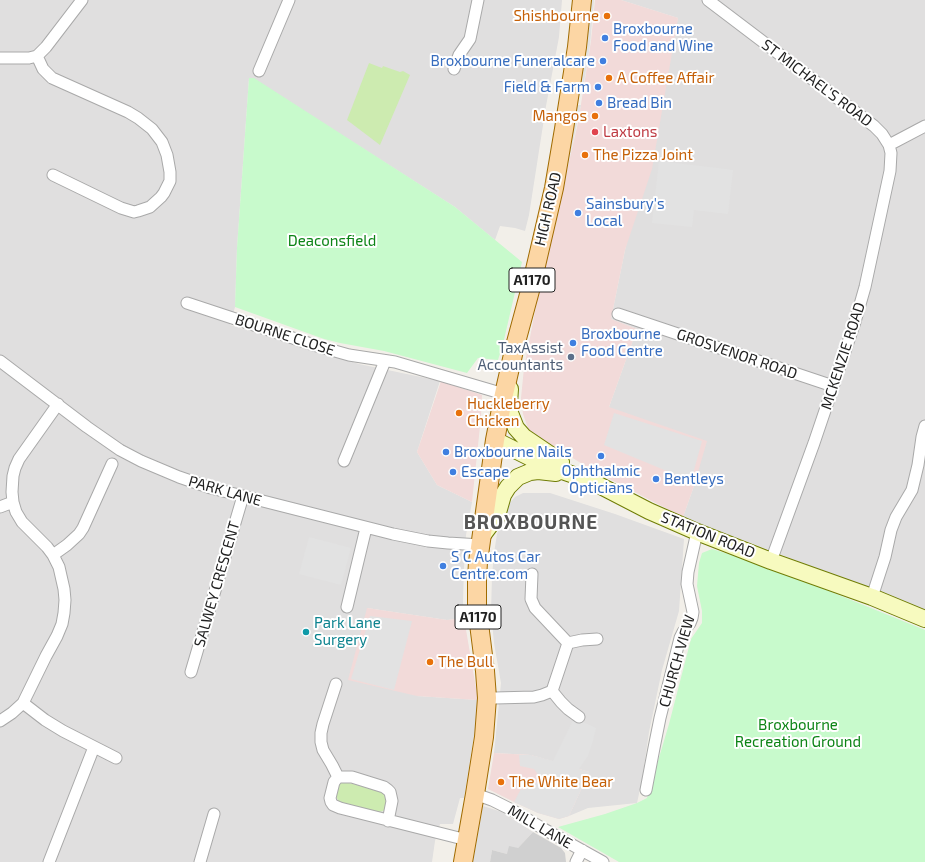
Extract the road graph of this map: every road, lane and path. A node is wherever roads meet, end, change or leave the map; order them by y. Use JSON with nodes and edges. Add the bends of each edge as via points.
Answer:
{"nodes":[{"id":1,"x":82,"y":0,"type":"edge"},
{"id":2,"x":290,"y":0,"type":"edge"},
{"id":3,"x":478,"y":0,"type":"edge"},
{"id":4,"x":582,"y":0,"type":"edge"},
{"id":5,"x":708,"y":0,"type":"edge"},
{"id":6,"x":37,"y":56,"type":"junction"},
{"id":7,"x":0,"y":58,"type":"edge"},
{"id":8,"x":454,"y":69,"type":"dead end"},
{"id":9,"x":259,"y":71,"type":"dead end"},
{"id":10,"x":925,"y":126,"type":"edge"},
{"id":11,"x":889,"y":146,"type":"junction"},
{"id":12,"x":53,"y":175,"type":"dead end"},
{"id":13,"x":186,"y":303,"type":"dead end"},
{"id":14,"x":618,"y":314,"type":"dead end"},
{"id":15,"x":384,"y":360,"type":"junction"},
{"id":16,"x":0,"y":361,"type":"edge"},
{"id":17,"x":509,"y":371,"type":"junction"},
{"id":18,"x":833,"y":386,"type":"junction"},
{"id":19,"x":504,"y":394,"type":"junction"},
{"id":20,"x":58,"y":404,"type":"junction"},
{"id":21,"x":925,"y":426,"type":"edge"},
{"id":22,"x":516,"y":428,"type":"junction"},
{"id":23,"x":496,"y":440,"type":"junction"},
{"id":24,"x":344,"y":461,"type":"dead end"},
{"id":25,"x":112,"y":464,"type":"dead end"},
{"id":26,"x":591,"y":481,"type":"junction"},
{"id":27,"x":243,"y":496,"type":"junction"},
{"id":28,"x":13,"y":502,"type":"junction"},
{"id":29,"x":0,"y":507,"type":"edge"},
{"id":30,"x":366,"y":528,"type":"junction"},
{"id":31,"x":697,"y":532,"type":"junction"},
{"id":32,"x":482,"y":541,"type":"junction"},
{"id":33,"x":53,"y":555,"type":"junction"},
{"id":34,"x":771,"y":561,"type":"junction"},
{"id":35,"x":532,"y":574,"type":"dead end"},
{"id":36,"x":872,"y":597,"type":"junction"},
{"id":37,"x":347,"y":607,"type":"dead end"},
{"id":38,"x":925,"y":618,"type":"edge"},
{"id":39,"x":597,"y":639,"type":"dead end"},
{"id":40,"x":568,"y":643,"type":"junction"},
{"id":41,"x":191,"y":672,"type":"dead end"},
{"id":42,"x":336,"y":684,"type":"dead end"},
{"id":43,"x":552,"y":691,"type":"junction"},
{"id":44,"x":487,"y":698,"type":"junction"},
{"id":45,"x":23,"y":703,"type":"junction"},
{"id":46,"x":579,"y":717,"type":"dead end"},
{"id":47,"x":0,"y":721,"type":"edge"},
{"id":48,"x":94,"y":747,"type":"junction"},
{"id":49,"x":116,"y":758,"type":"dead end"},
{"id":50,"x":338,"y":777,"type":"junction"},
{"id":51,"x":646,"y":790,"type":"dead end"},
{"id":52,"x":475,"y":794,"type":"junction"},
{"id":53,"x":214,"y":814,"type":"dead end"},
{"id":54,"x":388,"y":821,"type":"junction"},
{"id":55,"x":467,"y":840,"type":"junction"},
{"id":56,"x":582,"y":850,"type":"junction"},
{"id":57,"x":48,"y":862,"type":"edge"},
{"id":58,"x":200,"y":862,"type":"edge"},
{"id":59,"x":463,"y":862,"type":"edge"},
{"id":60,"x":576,"y":862,"type":"edge"},
{"id":61,"x":604,"y":862,"type":"edge"}],
"edges":[{"from":1,"to":6,"type":"street"},
{"from":2,"to":9,"type":"street"},
{"from":3,"to":8,"type":"street","via":[[470,39],[459,55]]},
{"from":4,"to":17,"type":"main road","name":"HIGH ROAD","number":"A1170","via":[[578,47],[554,188]]},
{"from":5,"to":11,"type":"street","name":"ST MICHAEL'S ROAD","via":[[874,126]]},
{"from":6,"to":7,"type":"street"},
{"from":6,"to":12,"type":"street","via":[[43,69],[52,78],[128,112],[146,123],[164,146],[170,181],[161,197],[150,207],[134,212]]},
{"from":10,"to":11,"type":"street"},
{"from":11,"to":18,"type":"street","name":"MCKENZIE ROAD","via":[[890,171],[870,270]]},
{"from":13,"to":15,"type":"street","name":"BOURNE CLOSE","via":[[317,346],[349,355]]},
{"from":14,"to":18,"type":"street","name":"GROSVENOR ROAD"},
{"from":15,"to":19,"type":"street","name":"BOURNE CLOSE"},
{"from":15,"to":24,"type":"street"},
{"from":16,"to":20,"type":"street","name":"PARK LANE"},
{"from":17,"to":19,"type":"main road","name":"HIGH ROAD","number":"A1170"},
{"from":17,"to":22,"type":"main road","via":[[510,413]]},
{"from":18,"to":34,"type":"street","name":"MCKENZIE ROAD"},
{"from":19,"to":23,"type":"main road","name":"HIGH ROAD","number":"A1170"},
{"from":20,"to":27,"type":"street","name":"PARK LANE","via":[[103,439],[141,461],[211,488]]},
{"from":20,"to":28,"type":"street","via":[[15,468],[12,483]]},
{"from":21,"to":36,"type":"street","via":[[912,490],[891,530]]},
{"from":22,"to":23,"type":"main road"},
{"from":22,"to":26,"type":"main road","via":[[524,437]]},
{"from":23,"to":26,"type":"main road","name":"STATION ROAD","via":[[536,460]]},
{"from":23,"to":32,"type":"main road","number":"A1170"},
{"from":25,"to":33,"type":"street","via":[[83,528]]},
{"from":26,"to":31,"type":"main road","name":"STATION ROAD"},
{"from":26,"to":32,"type":"main road","via":[[549,472],[530,472],[520,476],[508,487],[497,516]]},
{"from":27,"to":30,"type":"street","name":"PARK LANE"},
{"from":27,"to":41,"type":"street","name":"SALWEY CRESCENT"},
{"from":28,"to":29,"type":"street"},
{"from":28,"to":33,"type":"street","via":[[22,522]]},
{"from":30,"to":32,"type":"street","name":"PARK LANE","via":[[428,541]]},
{"from":30,"to":37,"type":"street"},
{"from":31,"to":34,"type":"main road","name":"STATION ROAD"},
{"from":31,"to":51,"type":"street","name":"CHURCH VIEW","via":[[687,584],[692,618],[680,638],[660,718]]},
{"from":32,"to":44,"type":"main road","number":"A1170","via":[[477,579],[477,608]]},
{"from":33,"to":45,"type":"street","via":[[59,567],[64,589],[62,624]]},
{"from":34,"to":36,"type":"main road","name":"STATION ROAD"},
{"from":35,"to":40,"type":"street","via":[[531,599],[535,608]]},
{"from":36,"to":38,"type":"main road","name":"STATION ROAD"},
{"from":39,"to":40,"type":"street"},
{"from":40,"to":43,"type":"street"},
{"from":42,"to":50,"type":"street","via":[[323,724],[321,742]]},
{"from":43,"to":44,"type":"street","via":[[534,697]]},
{"from":43,"to":46,"type":"street"},
{"from":44,"to":52,"type":"main road","number":"A1170"},
{"from":45,"to":47,"type":"street"},
{"from":45,"to":48,"type":"street","via":[[45,720]]},
{"from":48,"to":49,"type":"street"},
{"from":48,"to":57,"type":"street"},
{"from":50,"to":54,"type":"street","via":[[352,777],[388,790],[392,801]]},
{"from":50,"to":54,"type":"street","via":[[330,798],[333,805]]},
{"from":52,"to":55,"type":"main road","number":"A1170"},
{"from":52,"to":56,"type":"street","name":"MILL LANE","via":[[512,810]]},
{"from":53,"to":58,"type":"street"},
{"from":54,"to":55,"type":"street"},
{"from":55,"to":59,"type":"main road","number":"A1170"},
{"from":56,"to":60,"type":"street"},
{"from":56,"to":61,"type":"street","name":"MILL LANE"}]}
